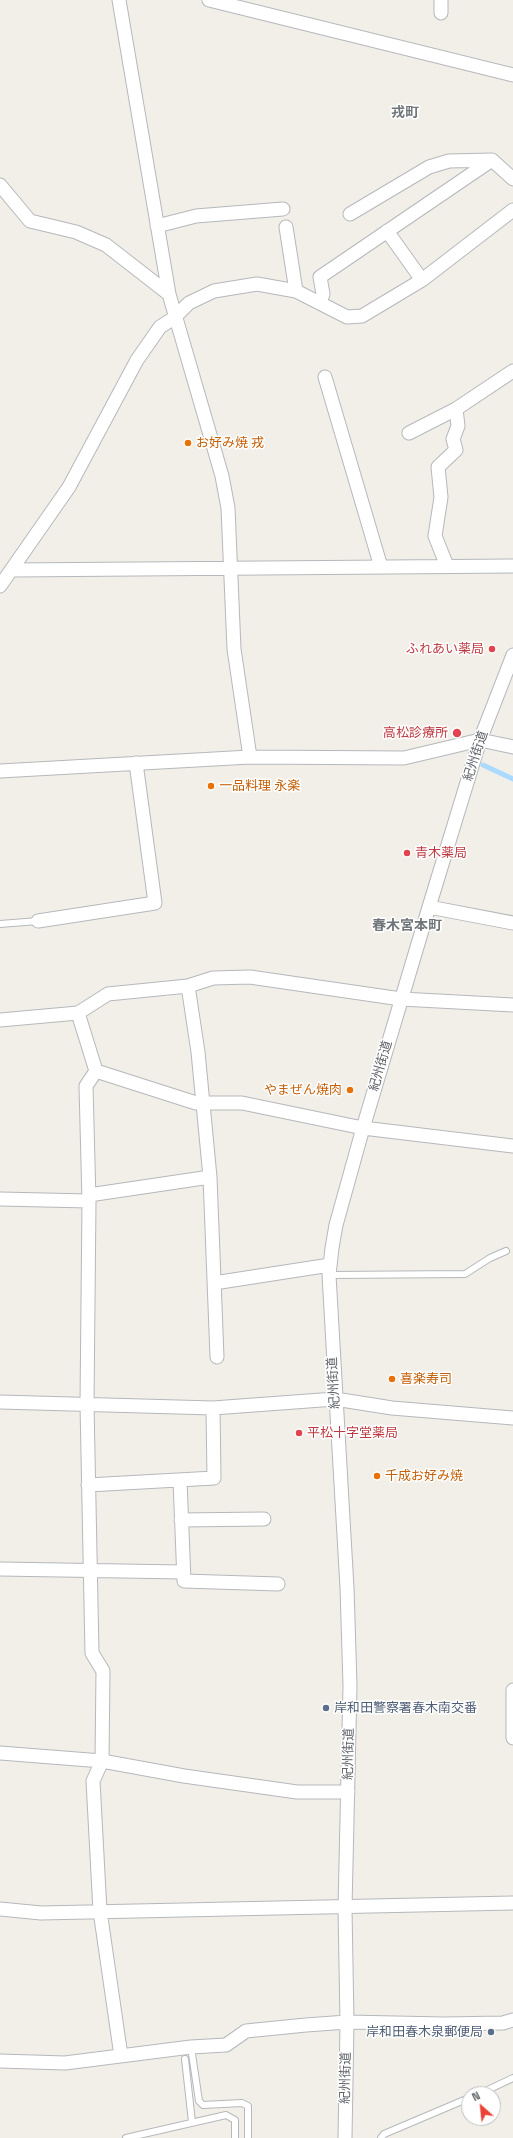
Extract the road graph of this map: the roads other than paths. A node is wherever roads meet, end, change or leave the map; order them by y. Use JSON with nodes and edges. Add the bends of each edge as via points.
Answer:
{"nodes":[{"id":1,"x":119,"y":0,"type":"edge"},
{"id":2,"x":209,"y":0,"type":"edge"},
{"id":3,"x":513,"y":75,"type":"edge"},
{"id":4,"x":492,"y":160,"type":"junction"},
{"id":5,"x":513,"y":179,"type":"edge"},
{"id":6,"x":0,"y":185,"type":"edge"},
{"id":7,"x":283,"y":209,"type":"dead end"},
{"id":8,"x":513,"y":210,"type":"edge"},
{"id":9,"x":350,"y":214,"type":"dead end"},
{"id":10,"x":157,"y":226,"type":"junction"},
{"id":11,"x":286,"y":227,"type":"dead end"},
{"id":12,"x":387,"y":231,"type":"junction"},
{"id":13,"x":422,"y":280,"type":"junction"},
{"id":14,"x":296,"y":291,"type":"junction"},
{"id":15,"x":169,"y":294,"type":"junction"},
{"id":16,"x":320,"y":303,"type":"junction"},
{"id":17,"x":174,"y":318,"type":"junction"},
{"id":18,"x":513,"y":371,"type":"edge"},
{"id":19,"x":325,"y":377,"type":"dead end"},
{"id":20,"x":456,"y":409,"type":"junction"},
{"id":21,"x":409,"y":433,"type":"dead end"},
{"id":22,"x":447,"y":566,"type":"junction"},
{"id":23,"x":513,"y":566,"type":"edge"},
{"id":24,"x":382,"y":567,"type":"junction"},
{"id":25,"x":230,"y":568,"type":"junction"},
{"id":26,"x":12,"y":570,"type":"junction"},
{"id":27,"x":0,"y":586,"type":"edge"},
{"id":28,"x":513,"y":655,"type":"edge"},
{"id":29,"x":480,"y":740,"type":"junction"},
{"id":30,"x":513,"y":747,"type":"edge"},
{"id":31,"x":250,"y":757,"type":"junction"},
{"id":32,"x":136,"y":763,"type":"junction"},
{"id":33,"x":0,"y":771,"type":"edge"},
{"id":34,"x":429,"y":907,"type":"junction"},
{"id":35,"x":38,"y":921,"type":"joint"},
{"id":36,"x":513,"y":923,"type":"edge"},
{"id":37,"x":0,"y":924,"type":"edge"},
{"id":38,"x":188,"y":986,"type":"junction"},
{"id":39,"x":400,"y":999,"type":"junction"},
{"id":40,"x":513,"y":1005,"type":"edge"},
{"id":41,"x":78,"y":1013,"type":"junction"},
{"id":42,"x":0,"y":1020,"type":"edge"},
{"id":43,"x":96,"y":1071,"type":"junction"},
{"id":44,"x":203,"y":1103,"type":"junction"},
{"id":45,"x":363,"y":1128,"type":"junction"},
{"id":46,"x":513,"y":1146,"type":"edge"},
{"id":47,"x":210,"y":1177,"type":"junction"},
{"id":48,"x":89,"y":1198,"type":"junction"},
{"id":49,"x":0,"y":1199,"type":"edge"},
{"id":50,"x":506,"y":1251,"type":"dead end"},
{"id":51,"x":330,"y":1270,"type":"junction"},
{"id":52,"x":214,"y":1283,"type":"junction"},
{"id":53,"x":217,"y":1357,"type":"dead end"},
{"id":54,"x":335,"y":1399,"type":"junction"},
{"id":55,"x":0,"y":1402,"type":"edge"},
{"id":56,"x":87,"y":1404,"type":"junction"},
{"id":57,"x":213,"y":1408,"type":"junction"},
{"id":58,"x":513,"y":1418,"type":"edge"},
{"id":59,"x":180,"y":1480,"type":"junction"},
{"id":60,"x":88,"y":1485,"type":"junction"},
{"id":61,"x":264,"y":1519,"type":"dead end"},
{"id":62,"x":181,"y":1520,"type":"junction"},
{"id":63,"x":0,"y":1569,"type":"edge"},
{"id":64,"x":90,"y":1572,"type":"junction"},
{"id":65,"x":183,"y":1572,"type":"junction"},
{"id":66,"x":278,"y":1584,"type":"dead end"},
{"id":67,"x":513,"y":1690,"type":"edge"},
{"id":68,"x":513,"y":1738,"type":"edge"},
{"id":69,"x":0,"y":1753,"type":"edge"},
{"id":70,"x":102,"y":1761,"type":"junction"},
{"id":71,"x":348,"y":1792,"type":"junction"},
{"id":72,"x":513,"y":1903,"type":"edge"},
{"id":73,"x":345,"y":1908,"type":"junction"},
{"id":74,"x":0,"y":1909,"type":"edge"},
{"id":75,"x":100,"y":1911,"type":"junction"},
{"id":76,"x":513,"y":2020,"type":"edge"},
{"id":77,"x":347,"y":2022,"type":"junction"},
{"id":78,"x":188,"y":2053,"type":"junction"},
{"id":79,"x":121,"y":2056,"type":"junction"},
{"id":80,"x":0,"y":2061,"type":"edge"},
{"id":81,"x":513,"y":2078,"type":"edge"},
{"id":82,"x":496,"y":2086,"type":"edge"},
{"id":83,"x":461,"y":2101,"type":"edge"},
{"id":84,"x":192,"y":2122,"type":"junction"},
{"id":85,"x":126,"y":2138,"type":"edge"},
{"id":86,"x":235,"y":2138,"type":"edge"},
{"id":87,"x":248,"y":2138,"type":"edge"},
{"id":88,"x":345,"y":2138,"type":"edge"},
{"id":89,"x":381,"y":2138,"type":"edge"}],
"edges":[{"from":1,"to":10,"type":"street"},
{"from":2,"to":3,"type":"street"},
{"from":4,"to":5,"type":"street"},
{"from":4,"to":9,"type":"street","via":[[449,161],[429,167]]},
{"from":4,"to":12,"type":"street"},
{"from":6,"to":15,"type":"street","via":[[30,221],[76,232],[106,245]]},
{"from":7,"to":10,"type":"street","via":[[196,216]]},
{"from":8,"to":13,"type":"street"},
{"from":10,"to":15,"type":"street"},
{"from":11,"to":14,"type":"street"},
{"from":12,"to":13,"type":"street"},
{"from":12,"to":16,"type":"street","via":[[320,276],[324,294]]},
{"from":13,"to":16,"type":"street","via":[[362,316],[347,317]]},
{"from":14,"to":16,"type":"street"},
{"from":14,"to":17,"type":"street","via":[[256,284],[214,291],[189,303]]},
{"from":15,"to":17,"type":"street"},
{"from":17,"to":25,"type":"street","via":[[222,476],[228,508]]},
{"from":17,"to":26,"type":"street","via":[[160,327],[137,360],[69,487]]},
{"from":18,"to":20,"type":"street"},
{"from":19,"to":24,"type":"street"},
{"from":20,"to":21,"type":"street"},
{"from":20,"to":22,"type":"street","via":[[458,426],[453,439],[456,450],[438,467],[441,497],[435,536]]},
{"from":22,"to":23,"type":"street"},
{"from":22,"to":24,"type":"street"},
{"from":24,"to":25,"type":"street"},
{"from":25,"to":26,"type":"street"},
{"from":25,"to":31,"type":"street","via":[[234,649]]},
{"from":26,"to":27,"type":"street"},
{"from":28,"to":29,"type":"street","name":"紀州街道"},
{"from":29,"to":30,"type":"street"},
{"from":29,"to":31,"type":"street","via":[[404,758]]},
{"from":29,"to":34,"type":"street","name":"紀州街道"},
{"from":31,"to":32,"type":"street"},
{"from":32,"to":33,"type":"street"},
{"from":32,"to":35,"type":"street","via":[[155,903]]},
{"from":34,"to":36,"type":"street"},
{"from":34,"to":39,"type":"street","name":"紀州街道"},
{"from":35,"to":37,"type":"lane"},
{"from":38,"to":39,"type":"street","via":[[213,978],[250,977]]},
{"from":38,"to":41,"type":"street","via":[[108,994]]},
{"from":38,"to":44,"type":"street"},
{"from":39,"to":40,"type":"street"},
{"from":39,"to":45,"type":"street","name":"紀州街道"},
{"from":41,"to":42,"type":"street"},
{"from":41,"to":43,"type":"street"},
{"from":43,"to":44,"type":"street"},
{"from":43,"to":48,"type":"street","via":[[86,1086]]},
{"from":44,"to":45,"type":"street","via":[[242,1103]]},
{"from":44,"to":47,"type":"street"},
{"from":45,"to":46,"type":"street"},
{"from":45,"to":51,"type":"street","name":"紀州街道","via":[[336,1225]]},
{"from":47,"to":48,"type":"street"},
{"from":47,"to":52,"type":"street"},
{"from":48,"to":49,"type":"street"},
{"from":48,"to":56,"type":"street"},
{"from":50,"to":51,"type":"lane","via":[[465,1274]]},
{"from":51,"to":52,"type":"street"},
{"from":51,"to":54,"type":"street","name":"紀州街道"},
{"from":52,"to":53,"type":"street"},
{"from":54,"to":57,"type":"street"},
{"from":54,"to":58,"type":"street","via":[[392,1408]]},
{"from":54,"to":71,"type":"street","name":"紀州街道","via":[[347,1588],[350,1685]]},
{"from":55,"to":56,"type":"street"},
{"from":56,"to":57,"type":"street"},
{"from":56,"to":60,"type":"street"},
{"from":57,"to":59,"type":"street","via":[[214,1478]]},
{"from":59,"to":60,"type":"street"},
{"from":59,"to":62,"type":"street"},
{"from":60,"to":64,"type":"street"},
{"from":61,"to":62,"type":"street"},
{"from":62,"to":65,"type":"street"},
{"from":63,"to":64,"type":"street"},
{"from":64,"to":65,"type":"street"},
{"from":64,"to":70,"type":"street","via":[[92,1653],[103,1671]]},
{"from":65,"to":66,"type":"street","via":[[184,1581]]},
{"from":67,"to":68,"type":"street"},
{"from":69,"to":70,"type":"street"},
{"from":70,"to":71,"type":"street","via":[[297,1792]]},
{"from":70,"to":75,"type":"street","via":[[93,1781]]},
{"from":71,"to":73,"type":"street","name":"紀州街道"},
{"from":72,"to":73,"type":"street"},
{"from":73,"to":75,"type":"street"},
{"from":73,"to":77,"type":"street","name":"紀州街道"},
{"from":74,"to":75,"type":"street","via":[[41,1913]]},
{"from":75,"to":79,"type":"street"},
{"from":76,"to":77,"type":"street","via":[[503,2023],[444,2024]]},
{"from":77,"to":78,"type":"street","via":[[246,2031],[226,2045]]},
{"from":77,"to":88,"type":"street","name":"紀州街道"},
{"from":78,"to":79,"type":"street"},
{"from":78,"to":84,"type":"lane"},
{"from":78,"to":87,"type":"lane","via":[[199,2101],[203,2105],[248,2106]]},
{"from":79,"to":80,"type":"street","via":[[65,2063]]},
{"from":81,"to":82,"type":"lane"},
{"from":83,"to":89,"type":"lane","via":[[384,2134]]},
{"from":84,"to":85,"type":"lane"},
{"from":84,"to":86,"type":"lane","via":[[226,2115],[235,2120]]}]}
